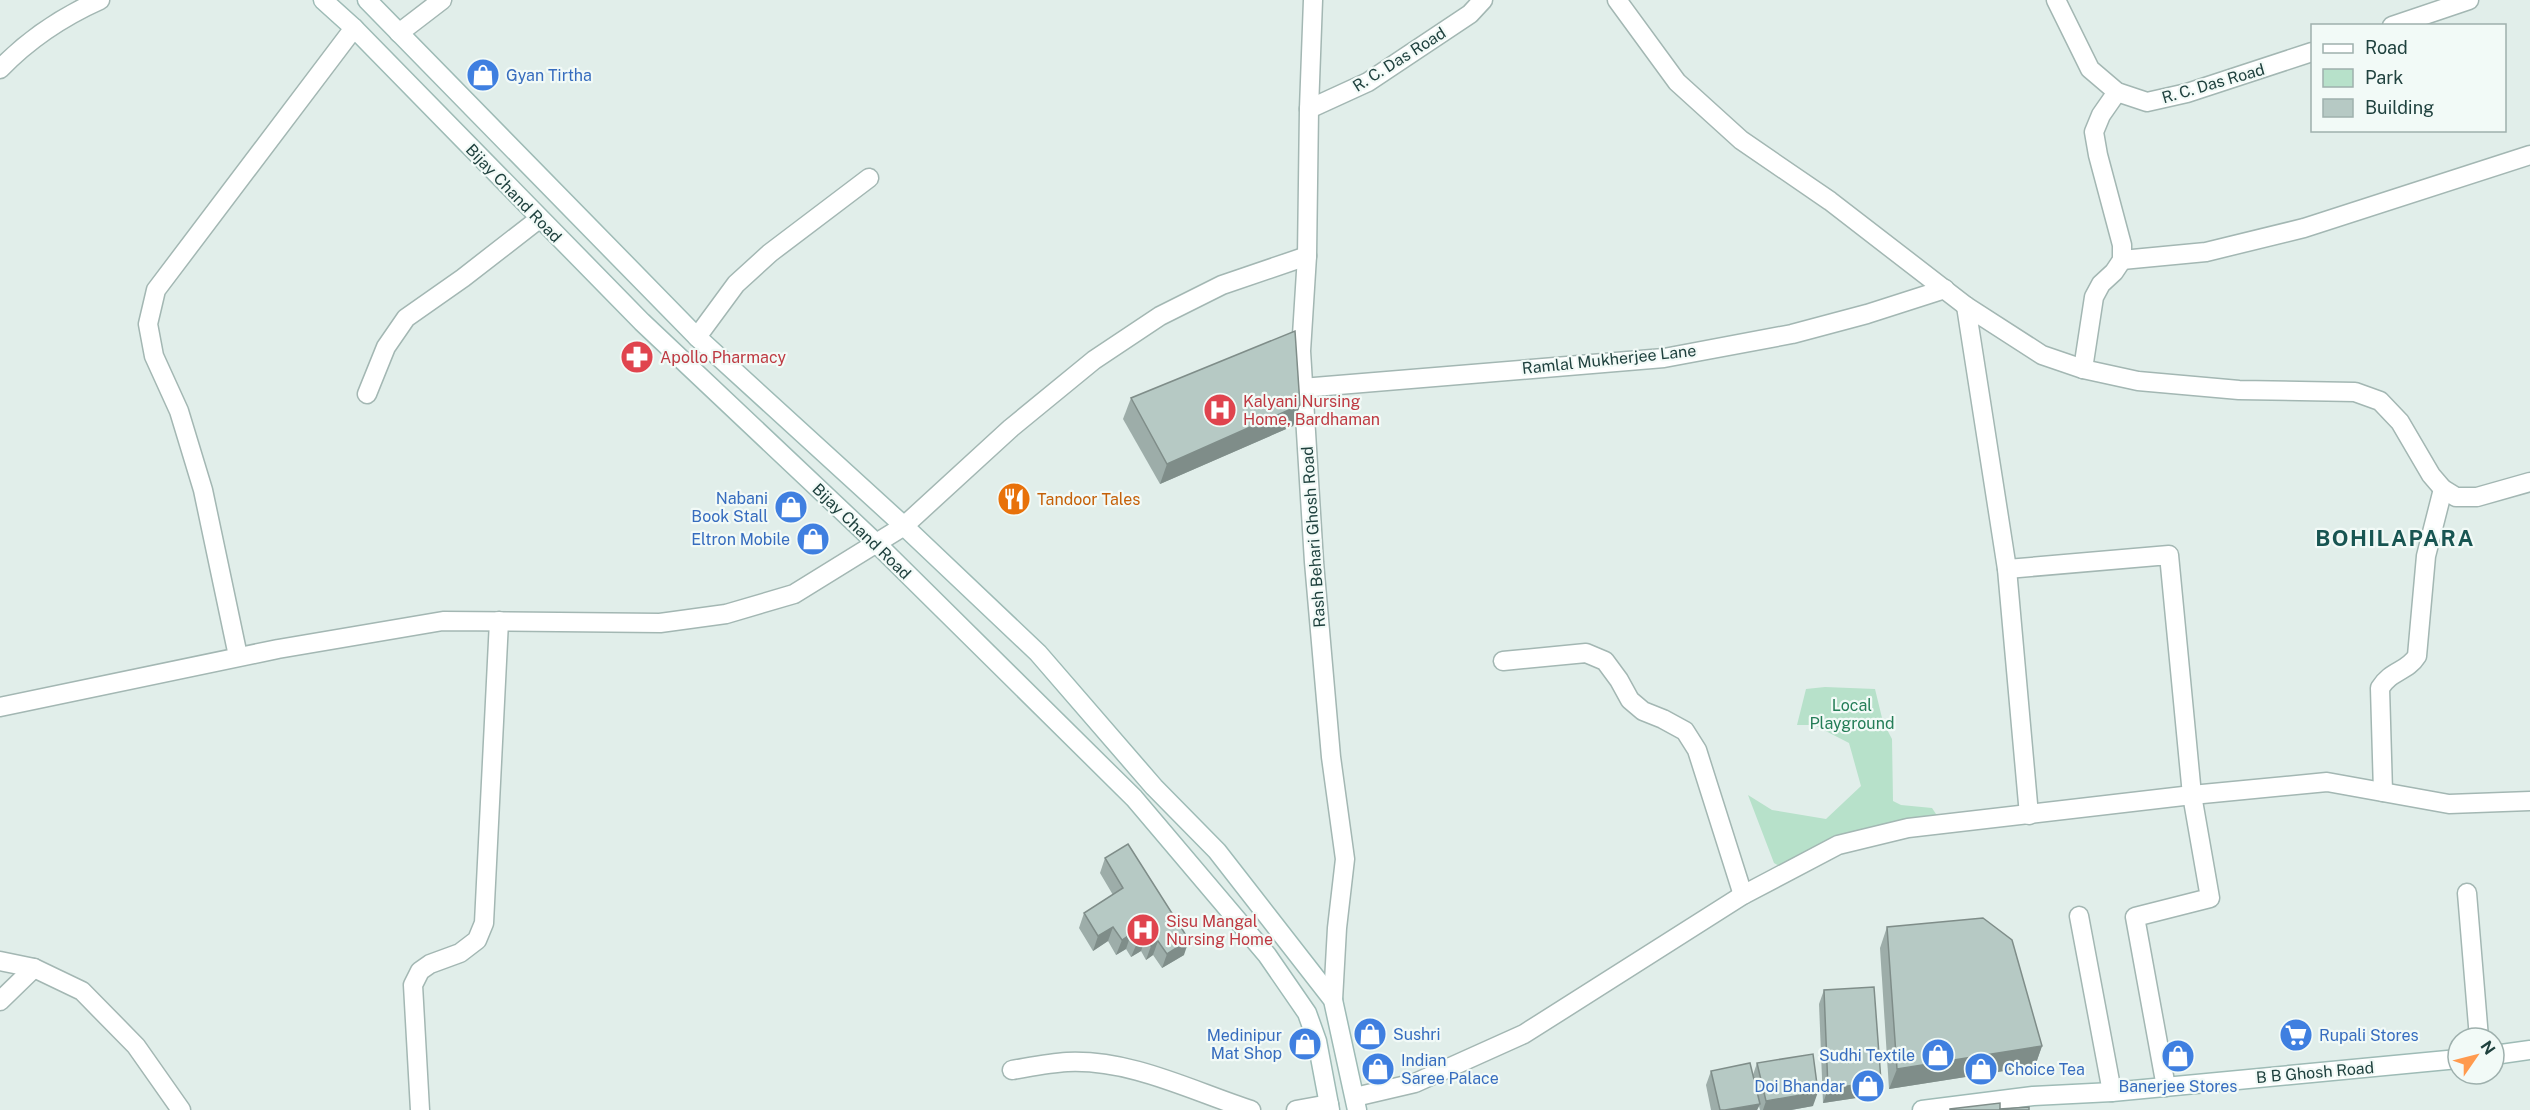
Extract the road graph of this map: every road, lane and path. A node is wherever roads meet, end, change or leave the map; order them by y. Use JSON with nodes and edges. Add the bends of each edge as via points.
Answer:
{"nodes":[{"id":1,"x":100,"y":0,"type":"edge"},
{"id":2,"x":323,"y":0,"type":"edge"},
{"id":3,"x":367,"y":0,"type":"edge"},
{"id":4,"x":442,"y":0,"type":"edge"},
{"id":5,"x":1313,"y":0,"type":"edge"},
{"id":6,"x":1483,"y":0,"type":"edge"},
{"id":7,"x":1617,"y":0,"type":"edge"},
{"id":8,"x":2056,"y":0,"type":"edge"},
{"id":9,"x":2469,"y":0,"type":"edge"},
{"id":10,"x":2398,"y":24,"type":"edge"},
{"id":11,"x":354,"y":28,"type":"junction"},
{"id":12,"x":399,"y":33,"type":"junction"},
{"id":13,"x":2311,"y":53,"type":"edge"},
{"id":14,"x":0,"y":69,"type":"edge"},
{"id":15,"x":2116,"y":92,"type":"junction"},
{"id":16,"x":1308,"y":109,"type":"junction"},
{"id":17,"x":2530,"y":155,"type":"edge"},
{"id":18,"x":869,"y":178,"type":"dead end"},
{"id":19,"x":539,"y":219,"type":"junction"},
{"id":20,"x":1307,"y":256,"type":"junction"},
{"id":21,"x":2122,"y":260,"type":"junction"},
{"id":22,"x":1945,"y":289,"type":"junction"},
{"id":23,"x":1966,"y":306,"type":"junction"},
{"id":24,"x":697,"y":337,"type":"junction"},
{"id":25,"x":2083,"y":369,"type":"junction"},
{"id":26,"x":1302,"y":388,"type":"junction"},
{"id":27,"x":367,"y":394,"type":"dead end"},
{"id":28,"x":2530,"y":482,"type":"edge"},
{"id":29,"x":2443,"y":489,"type":"junction"},
{"id":30,"x":904,"y":526,"type":"junction"},
{"id":31,"x":875,"y":542,"type":"junction"},
{"id":32,"x":2007,"y":569,"type":"junction"},
{"id":33,"x":499,"y":621,"type":"junction"},
{"id":34,"x":238,"y":656,"type":"junction"},
{"id":35,"x":1503,"y":661,"type":"dead end"},
{"id":36,"x":0,"y":707,"type":"edge"},
{"id":37,"x":2383,"y":792,"type":"junction"},
{"id":38,"x":2192,"y":795,"type":"junction"},
{"id":39,"x":2530,"y":801,"type":"edge"},
{"id":40,"x":2029,"y":815,"type":"junction"},
{"id":41,"x":2467,"y":893,"type":"dead end"},
{"id":42,"x":1743,"y":895,"type":"junction"},
{"id":43,"x":2079,"y":916,"type":"dead end"},
{"id":44,"x":0,"y":961,"type":"edge"},
{"id":45,"x":34,"y":968,"type":"junction"},
{"id":46,"x":1333,"y":1000,"type":"junction"},
{"id":47,"x":0,"y":1001,"type":"edge"},
{"id":48,"x":2478,"y":1026,"type":"edge"},
{"id":49,"x":2530,"y":1050,"type":"edge"},
{"id":50,"x":2506,"y":1053,"type":"edge"},
{"id":51,"x":2446,"y":1060,"type":"edge"},
{"id":52,"x":1012,"y":1070,"type":"dead end"},
{"id":53,"x":2166,"y":1087,"type":"junction"},
{"id":54,"x":2112,"y":1092,"type":"junction"},
{"id":55,"x":1356,"y":1103,"type":"edge"},
{"id":56,"x":1330,"y":1107,"type":"edge"},
{"id":57,"x":181,"y":1110,"type":"edge"},
{"id":58,"x":420,"y":1110,"type":"edge"},
{"id":59,"x":1251,"y":1110,"type":"edge"},
{"id":60,"x":1296,"y":1110,"type":"edge"},
{"id":61,"x":1922,"y":1110,"type":"edge"}],
"edges":[{"from":1,"to":14,"type":"street","via":[[35,36]]},
{"from":2,"to":11,"type":"street","name":"Bijay Chand Road"},
{"from":3,"to":12,"type":"street","name":"Bijay Chand Road"},
{"from":4,"to":12,"type":"street"},
{"from":5,"to":16,"type":"street","name":"Rash Behari Ghosh Road"},
{"from":6,"to":16,"type":"street","name":"R. C. Das Road","via":[[1470,14],[1368,82]]},
{"from":7,"to":22,"type":"street","via":[[1677,82],[1741,140],[1830,201]]},
{"from":8,"to":15,"type":"street","name":"R. C. Das Road","via":[[2090,69]]},
{"from":9,"to":10,"type":"street"},
{"from":11,"to":19,"type":"street","name":"Bijay Chand Road"},
{"from":11,"to":34,"type":"street","via":[[156,290],[148,324],[154,356],[179,411],[203,490]]},
{"from":12,"to":24,"type":"street","name":"Bijay Chand Road"},
{"from":13,"to":15,"type":"street","name":"R. C. Das Road","via":[[2157,100],[2147,102]]},
{"from":15,"to":21,"type":"street","via":[[2094,132],[2122,245]]},
{"from":16,"to":20,"type":"street","name":"Rash Behari Ghosh Road"},
{"from":17,"to":21,"type":"street","via":[[2304,228],[2206,252]]},
{"from":18,"to":24,"type":"street","via":[[770,253],[736,284]]},
{"from":19,"to":27,"type":"street","via":[[406,318],[386,347]]},
{"from":19,"to":31,"type":"street","name":"Bijay Chand Road"},
{"from":20,"to":26,"type":"street","name":"Rash Behari Ghosh Road","via":[[1300,351]]},
{"from":20,"to":30,"type":"street","via":[[1222,285],[1160,315],[1094,360],[1011,428]]},
{"from":21,"to":25,"type":"street","via":[[2100,284],[2094,297]]},
{"from":22,"to":23,"type":"street"},
{"from":22,"to":26,"type":"street","name":"Ramlal Mukherjee Lane","via":[[1792,334],[1664,358]]},
{"from":23,"to":25,"type":"street","via":[[2042,355]]},
{"from":23,"to":32,"type":"street"},
{"from":24,"to":30,"type":"street","name":"Bijay Chand Road"},
{"from":25,"to":29,"type":"street","via":[[2138,381],[2239,390],[2355,392],[2380,401],[2400,422]]},
{"from":26,"to":46,"type":"street","name":"Rash Behari Ghosh Road","via":[[1330,746],[1345,859]]},
{"from":28,"to":29,"type":"street","via":[[2477,497],[2456,497]]},
{"from":29,"to":37,"type":"street","via":[[2426,556],[2416,656],[2412,664],[2386,678],[2380,688]]},
{"from":30,"to":31,"type":"street"},
{"from":30,"to":46,"type":"street","name":"Bijay Chand Road","via":[[1038,653],[1154,787],[1217,851]]},
{"from":31,"to":33,"type":"street","via":[[794,594],[726,614],[660,623]]},
{"from":31,"to":56,"type":"street","name":"Bijay Chand Road","via":[[1134,798],[1267,955],[1307,1013],[1317,1041]]},
{"from":32,"to":38,"type":"street","via":[[2169,555]]},
{"from":32,"to":40,"type":"street"},
{"from":33,"to":34,"type":"street","via":[[443,621]]},
{"from":33,"to":58,"type":"street","via":[[484,923],[477,940],[460,953],[420,971],[413,985]]},
{"from":34,"to":36,"type":"street"},
{"from":35,"to":42,"type":"street","via":[[1586,653],[1605,661],[1630,700],[1643,711],[1685,731],[1697,750]]},
{"from":37,"to":38,"type":"street","via":[[2327,783]]},
{"from":37,"to":39,"type":"street","via":[[2449,804]]},
{"from":38,"to":40,"type":"street"},
{"from":38,"to":53,"type":"street","via":[[2210,898],[2135,917]]},
{"from":40,"to":42,"type":"street","via":[[1908,828],[1838,845]]},
{"from":41,"to":48,"type":"street"},
{"from":42,"to":55,"type":"street","via":[[1524,1034],[1416,1083]]},
{"from":43,"to":54,"type":"street"},
{"from":44,"to":45,"type":"street"},
{"from":45,"to":47,"type":"street"},
{"from":45,"to":57,"type":"street","via":[[82,991],[136,1046]]},
{"from":46,"to":55,"type":"street","name":"Bijay Chand Road"},
{"from":49,"to":50,"type":"street"},
{"from":51,"to":53,"type":"street","name":"B B Ghosh Road"},
{"from":52,"to":59,"type":"street","via":[[1068,1062],[1120,1067]]},
{"from":53,"to":54,"type":"street","name":"B B Ghosh Road"},
{"from":54,"to":61,"type":"street","name":"B B Ghosh Road","via":[[2033,1096]]},
{"from":56,"to":60,"type":"street"}]}
